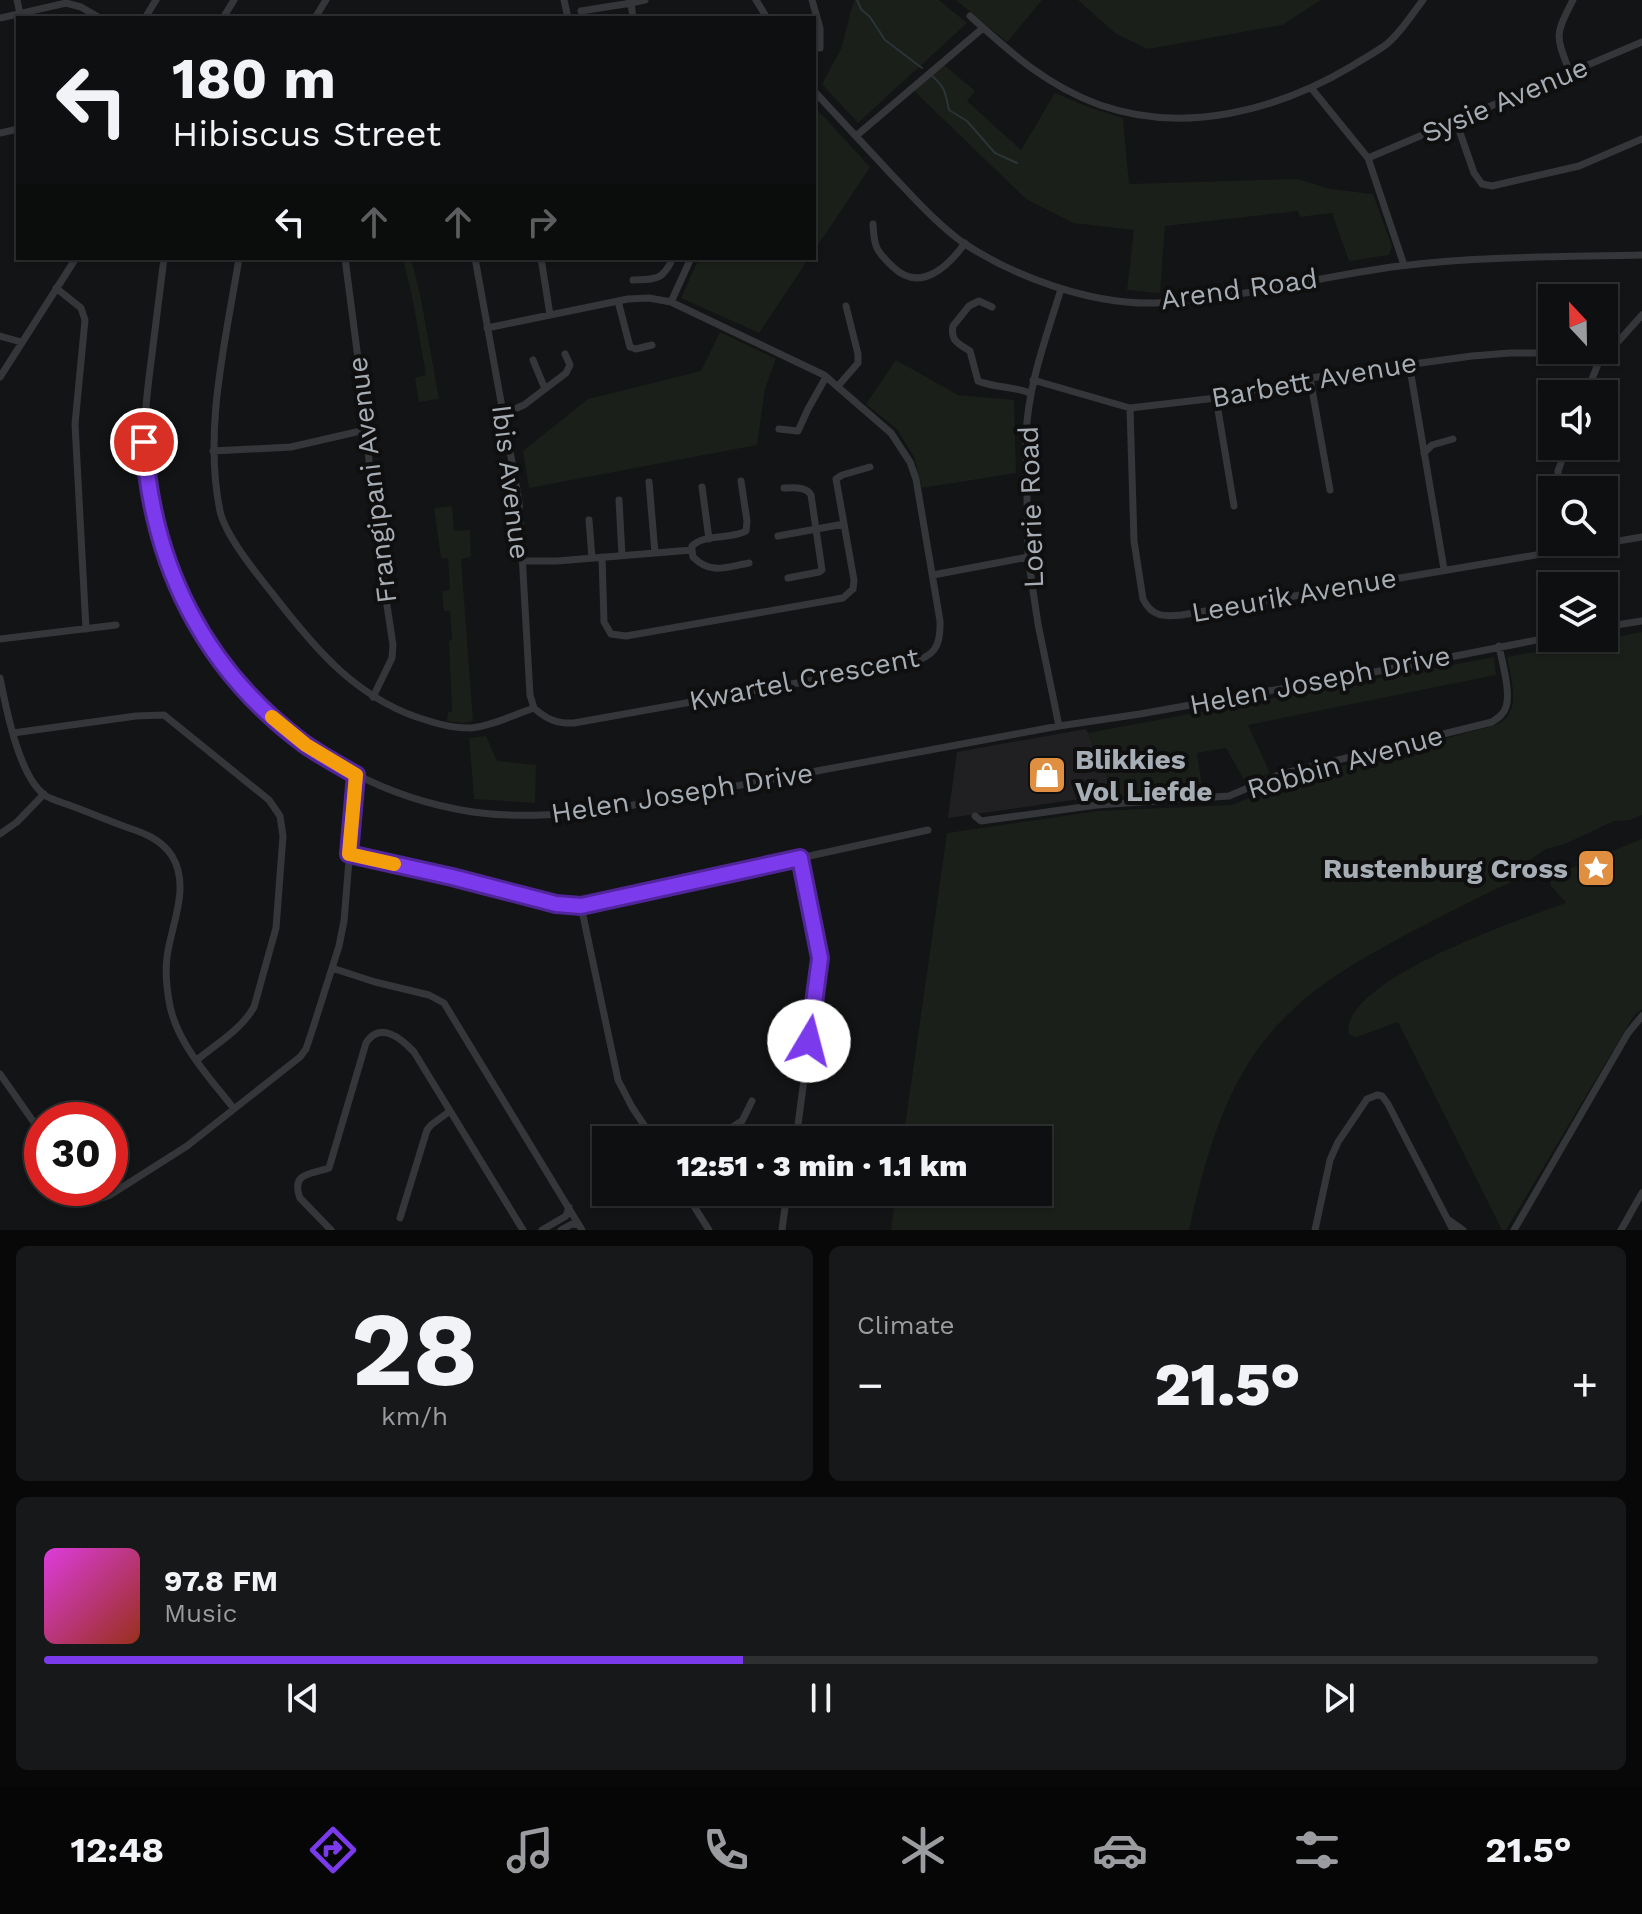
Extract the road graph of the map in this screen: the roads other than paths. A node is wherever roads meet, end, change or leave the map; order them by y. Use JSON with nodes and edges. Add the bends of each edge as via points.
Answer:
{"nodes":[{"id":1,"x":17,"y":0,"type":"edge"},
{"id":2,"x":645,"y":0,"type":"edge"},
{"id":3,"x":812,"y":0,"type":"edge"},
{"id":4,"x":1423,"y":0,"type":"edge"},
{"id":5,"x":1573,"y":0,"type":"edge"},
{"id":6,"x":631,"y":3,"type":"junction"},
{"id":7,"x":581,"y":11,"type":"dead end"},
{"id":8,"x":20,"y":14,"type":"junction"},
{"id":9,"x":97,"y":16,"type":"edge"},
{"id":10,"x":633,"y":16,"type":"edge"},
{"id":11,"x":970,"y":16,"type":"dead end"},
{"id":12,"x":0,"y":18,"type":"edge"},
{"id":13,"x":983,"y":28,"type":"junction"},
{"id":14,"x":1642,"y":42,"type":"edge"},
{"id":15,"x":820,"y":48,"type":"dead end"},
{"id":16,"x":1570,"y":73,"type":"junction"},
{"id":17,"x":1312,"y":89,"type":"junction"},
{"id":18,"x":816,"y":93,"type":"edge"},
{"id":19,"x":1456,"y":121,"type":"junction"},
{"id":20,"x":856,"y":136,"type":"junction"},
{"id":21,"x":1642,"y":139,"type":"edge"},
{"id":22,"x":1368,"y":158,"type":"junction"},
{"id":23,"x":873,"y":224,"type":"dead end"},
{"id":24,"x":965,"y":243,"type":"junction"},
{"id":25,"x":1642,"y":255,"type":"edge"},
{"id":26,"x":75,"y":260,"type":"edge"},
{"id":27,"x":164,"y":260,"type":"edge"},
{"id":28,"x":239,"y":260,"type":"edge"},
{"id":29,"x":345,"y":260,"type":"edge"},
{"id":30,"x":475,"y":260,"type":"edge"},
{"id":31,"x":541,"y":260,"type":"edge"},
{"id":32,"x":672,"y":260,"type":"edge"},
{"id":33,"x":690,"y":260,"type":"edge"},
{"id":34,"x":1404,"y":265,"type":"junction"},
{"id":35,"x":633,"y":280,"type":"dead end"},
{"id":36,"x":56,"y":288,"type":"junction"},
{"id":37,"x":1061,"y":289,"type":"junction"},
{"id":38,"x":618,"y":301,"type":"junction"},
{"id":39,"x":671,"y":302,"type":"junction"},
{"id":40,"x":846,"y":306,"type":"dead end"},
{"id":41,"x":992,"y":307,"type":"dead end"},
{"id":42,"x":550,"y":315,"type":"junction"},
{"id":43,"x":1642,"y":315,"type":"edge"},
{"id":44,"x":487,"y":328,"type":"junction"},
{"id":45,"x":0,"y":336,"type":"edge"},
{"id":46,"x":21,"y":342,"type":"junction"},
{"id":47,"x":1618,"y":342,"type":"edge"},
{"id":48,"x":652,"y":345,"type":"dead end"},
{"id":49,"x":1538,"y":353,"type":"edge"},
{"id":50,"x":565,"y":354,"type":"dead end"},
{"id":51,"x":533,"y":360,"type":"dead end"},
{"id":52,"x":1409,"y":363,"type":"junction"},
{"id":53,"x":1598,"y":364,"type":"edge"},
{"id":54,"x":0,"y":377,"type":"edge"},
{"id":55,"x":826,"y":377,"type":"junction"},
{"id":56,"x":1310,"y":378,"type":"junction"},
{"id":57,"x":1033,"y":380,"type":"junction"},
{"id":58,"x":1592,"y":380,"type":"edge"},
{"id":59,"x":838,"y":386,"type":"junction"},
{"id":60,"x":545,"y":389,"type":"junction"},
{"id":61,"x":1030,"y":393,"type":"junction"},
{"id":62,"x":1216,"y":398,"type":"junction"},
{"id":63,"x":1130,"y":408,"type":"junction"},
{"id":64,"x":503,"y":414,"type":"junction"},
{"id":65,"x":779,"y":429,"type":"dead end"},
{"id":66,"x":365,"y":430,"type":"junction"},
{"id":67,"x":1453,"y":439,"type":"dead end"},
{"id":68,"x":213,"y":451,"type":"junction"},
{"id":69,"x":1424,"y":453,"type":"junction"},
{"id":70,"x":870,"y":467,"type":"dead end"},
{"id":71,"x":741,"y":481,"type":"dead end"},
{"id":72,"x":649,"y":482,"type":"dead end"},
{"id":73,"x":702,"y":487,"type":"dead end"},
{"id":74,"x":784,"y":488,"type":"dead end"},
{"id":75,"x":1330,"y":490,"type":"dead end"},
{"id":76,"x":619,"y":500,"type":"dead end"},
{"id":77,"x":1234,"y":506,"type":"dead end"},
{"id":78,"x":589,"y":520,"type":"dead end"},
{"id":79,"x":844,"y":524,"type":"junction"},
{"id":80,"x":816,"y":529,"type":"junction"},
{"id":81,"x":778,"y":536,"type":"dead end"},
{"id":82,"x":1642,"y":537,"type":"edge"},
{"id":83,"x":709,"y":539,"type":"junction"},
{"id":84,"x":1618,"y":540,"type":"edge"},
{"id":85,"x":692,"y":550,"type":"junction"},
{"id":86,"x":655,"y":553,"type":"junction"},
{"id":87,"x":1538,"y":553,"type":"edge"},
{"id":88,"x":622,"y":555,"type":"junction"},
{"id":89,"x":602,"y":557,"type":"junction"},
{"id":90,"x":1028,"y":557,"type":"junction"},
{"id":91,"x":592,"y":558,"type":"junction"},
{"id":92,"x":522,"y":561,"type":"junction"},
{"id":93,"x":749,"y":563,"type":"dead end"},
{"id":94,"x":1444,"y":569,"type":"junction"},
{"id":95,"x":933,"y":575,"type":"junction"},
{"id":96,"x":788,"y":578,"type":"dead end"},
{"id":97,"x":1642,"y":621,"type":"edge"},
{"id":98,"x":116,"y":625,"type":"dead end"},
{"id":99,"x":1618,"y":625,"type":"edge"},
{"id":100,"x":86,"y":629,"type":"junction"},
{"id":101,"x":0,"y":639,"type":"edge"},
{"id":102,"x":1538,"y":639,"type":"edge"},
{"id":103,"x":1499,"y":646,"type":"junction"},
{"id":104,"x":0,"y":678,"type":"edge"},
{"id":105,"x":373,"y":697,"type":"junction"},
{"id":106,"x":534,"y":708,"type":"junction"},
{"id":107,"x":1059,"y":726,"type":"junction"},
{"id":108,"x":13,"y":733,"type":"junction"},
{"id":109,"x":356,"y":775,"type":"junction"},
{"id":110,"x":44,"y":794,"type":"junction"},
{"id":111,"x":975,"y":816,"type":"dead end"},
{"id":112,"x":928,"y":830,"type":"dead end"},
{"id":113,"x":0,"y":834,"type":"edge"},
{"id":114,"x":349,"y":854,"type":"junction"},
{"id":115,"x":800,"y":858,"type":"junction"},
{"id":116,"x":581,"y":906,"type":"junction"},
{"id":117,"x":332,"y":968,"type":"junction"},
{"id":118,"x":1642,"y":1016,"type":"edge"},
{"id":119,"x":197,"y":1060,"type":"junction"},
{"id":120,"x":0,"y":1074,"type":"edge"},
{"id":121,"x":752,"y":1101,"type":"dead end"},
{"id":122,"x":24,"y":1108,"type":"edge"},
{"id":123,"x":234,"y":1109,"type":"junction"},
{"id":124,"x":450,"y":1111,"type":"junction"},
{"id":125,"x":644,"y":1126,"type":"edge"},
{"id":126,"x":734,"y":1126,"type":"edge"},
{"id":127,"x":798,"y":1126,"type":"edge"},
{"id":128,"x":128,"y":1184,"type":"edge"},
{"id":129,"x":1642,"y":1193,"type":"edge"},
{"id":130,"x":694,"y":1206,"type":"edge"},
{"id":131,"x":785,"y":1206,"type":"edge"},
{"id":132,"x":569,"y":1207,"type":"junction"},
{"id":133,"x":400,"y":1218,"type":"dead end"},
{"id":134,"x":1454,"y":1226,"type":"edge"},
{"id":135,"x":581,"y":1228,"type":"edge"},
{"id":136,"x":331,"y":1230,"type":"edge"},
{"id":137,"x":523,"y":1230,"type":"edge"},
{"id":138,"x":542,"y":1230,"type":"edge"},
{"id":139,"x":561,"y":1230,"type":"edge"},
{"id":140,"x":709,"y":1230,"type":"edge"},
{"id":141,"x":782,"y":1230,"type":"edge"},
{"id":142,"x":1315,"y":1230,"type":"edge"},
{"id":143,"x":1441,"y":1230,"type":"edge"},
{"id":144,"x":1514,"y":1230,"type":"edge"},
{"id":145,"x":1621,"y":1230,"type":"edge"}],
"edges":[{"from":1,"to":8,"type":"street"},
{"from":2,"to":6,"type":"street"},
{"from":3,"to":15,"type":"street"},
{"from":4,"to":17,"type":"street","via":[[1389,42]]},
{"from":5,"to":16,"type":"street","via":[[1558,33]]},
{"from":6,"to":7,"type":"street"},
{"from":6,"to":10,"type":"street"},
{"from":8,"to":9,"type":"street","via":[[66,3]]},
{"from":8,"to":12,"type":"street"},
{"from":11,"to":13,"type":"street"},
{"from":13,"to":17,"type":"street","via":[[1043,78],[1132,113],[1192,118],[1261,107]]},
{"from":13,"to":20,"type":"street"},
{"from":14,"to":16,"type":"street","name":"Sysie Avenue"},
{"from":16,"to":19,"type":"street","name":"Sysie Avenue"},
{"from":17,"to":22,"type":"street"},
{"from":18,"to":20,"type":"street","name":"Arend Road"},
{"from":19,"to":21,"type":"street","via":[[1474,173],[1482,184],[1492,186],[1579,166]]},
{"from":19,"to":22,"type":"street","name":"Sysie Avenue"},
{"from":20,"to":24,"type":"street","name":"Arend Road","via":[[924,209]]},
{"from":22,"to":34,"type":"street"},
{"from":23,"to":24,"type":"street","via":[[876,249],[908,278],[945,268]]},
{"from":24,"to":37,"type":"street","name":"Arend Road"},
{"from":25,"to":34,"type":"street","name":"Arend Road"},
{"from":26,"to":36,"type":"street"},
{"from":27,"to":109,"type":"street","name":"Helen Joseph Drive","via":[[144,442],[162,548],[200,630],[245,690],[306,745]]},
{"from":28,"to":68,"type":"street"},
{"from":29,"to":66,"type":"street","name":"Frangipani Avenue"},
{"from":30,"to":44,"type":"street","name":"Ibis Avenue"},
{"from":31,"to":42,"type":"street"},
{"from":32,"to":35,"type":"street","via":[[662,277]]},
{"from":33,"to":39,"type":"street"},
{"from":34,"to":37,"type":"street","name":"Arend Road","via":[[1234,295],[1153,303]]},
{"from":36,"to":46,"type":"street"},
{"from":36,"to":100,"type":"street","via":[[81,308],[85,320],[75,424]]},
{"from":37,"to":57,"type":"street","name":"Loerie Road"},
{"from":38,"to":39,"type":"street","name":"Kwartel Crescent"},
{"from":38,"to":42,"type":"street","name":"Kwartel Crescent"},
{"from":38,"to":48,"type":"street","via":[[630,347]]},
{"from":39,"to":55,"type":"street","name":"Kwartel Crescent"},
{"from":40,"to":59,"type":"street","via":[[858,363]]},
{"from":41,"to":61,"type":"street","via":[[979,301],[969,306],[953,326],[954,339],[972,354],[978,381]]},
{"from":42,"to":44,"type":"street","name":"Kwartel Crescent"},
{"from":43,"to":47,"type":"street"},
{"from":44,"to":64,"type":"street","name":"Ibis Avenue"},
{"from":45,"to":46,"type":"street"},
{"from":46,"to":54,"type":"street"},
{"from":49,"to":52,"type":"street","name":"Barbett Avenue"},
{"from":50,"to":60,"type":"street","via":[[569,370]]},
{"from":51,"to":60,"type":"street"},
{"from":52,"to":56,"type":"street","name":"Barbett Avenue"},
{"from":52,"to":69,"type":"street"},
{"from":53,"to":58,"type":"street"},
{"from":55,"to":59,"type":"street","name":"Kwartel Crescent"},
{"from":55,"to":65,"type":"street","via":[[798,431]]},
{"from":56,"to":62,"type":"street","name":"Barbett Avenue"},
{"from":56,"to":75,"type":"street"},
{"from":57,"to":61,"type":"street","name":"Loerie Road"},
{"from":57,"to":63,"type":"street","name":"Barbett Avenue"},
{"from":59,"to":95,"type":"street","name":"Kwartel Crescent","via":[[891,433],[910,462]]},
{"from":60,"to":64,"type":"street"},
{"from":61,"to":90,"type":"street","name":"Loerie Road"},
{"from":62,"to":63,"type":"street","name":"Barbett Avenue"},
{"from":62,"to":77,"type":"street"},
{"from":63,"to":94,"type":"street","name":"Leeurik Avenue","via":[[1134,541],[1143,599],[1160,616]]},
{"from":64,"to":92,"type":"street","name":"Ibis Avenue","via":[[519,501]]},
{"from":66,"to":68,"type":"street","via":[[291,447]]},
{"from":66,"to":105,"type":"street","name":"Frangipani Avenue","via":[[393,645]]},
{"from":67,"to":69,"type":"street"},
{"from":68,"to":105,"type":"street","via":[[219,509],[229,533],[332,665]]},
{"from":69,"to":94,"type":"street"},
{"from":70,"to":79,"type":"street","via":[[836,479]]},
{"from":71,"to":83,"type":"street","via":[[746,531]]},
{"from":72,"to":86,"type":"street"},
{"from":73,"to":83,"type":"street"},
{"from":74,"to":80,"type":"street","via":[[809,491]]},
{"from":76,"to":88,"type":"street"},
{"from":78,"to":91,"type":"street"},
{"from":79,"to":80,"type":"street"},
{"from":79,"to":89,"type":"street","via":[[854,580],[843,598],[626,636],[611,634],[604,622]]},
{"from":80,"to":81,"type":"street"},
{"from":80,"to":96,"type":"street","via":[[821,571]]},
{"from":82,"to":84,"type":"street","name":"Leeurik Avenue"},
{"from":83,"to":85,"type":"street","via":[[697,541]]},
{"from":85,"to":86,"type":"street"},
{"from":85,"to":93,"type":"street","via":[[693,557],[713,569]]},
{"from":86,"to":88,"type":"street"},
{"from":87,"to":94,"type":"street","name":"Leeurik Avenue"},
{"from":88,"to":89,"type":"street"},
{"from":89,"to":91,"type":"street"},
{"from":90,"to":95,"type":"street"},
{"from":90,"to":107,"type":"street","name":"Loerie Road"},
{"from":91,"to":92,"type":"street"},
{"from":92,"to":106,"type":"street","name":"Ibis Avenue"},
{"from":95,"to":106,"type":"street","name":"Kwartel Crescent","via":[[940,638],[933,652],[919,661],[574,723],[547,718]]},
{"from":97,"to":99,"type":"street"},
{"from":98,"to":100,"type":"street"},
{"from":100,"to":101,"type":"street"},
{"from":102,"to":103,"type":"street","name":"Helen Joseph Drive"},
{"from":103,"to":107,"type":"street","name":"Helen Joseph Drive"},
{"from":103,"to":111,"type":"street","name":"Robbin Avenue","via":[[1506,706],[1492,722],[1292,771],[1229,796],[1097,805],[981,821]]},
{"from":104,"to":108,"type":"street"},
{"from":105,"to":106,"type":"street","via":[[416,717],[472,728]]},
{"from":107,"to":109,"type":"street","name":"Helen Joseph Drive","via":[[564,814],[500,815],[447,807]]},
{"from":108,"to":110,"type":"street"},
{"from":108,"to":119,"type":"street","via":[[164,715],[269,800],[280,816],[276,928],[254,1007]]},
{"from":109,"to":114,"type":"street"},
{"from":110,"to":113,"type":"street"},
{"from":110,"to":119,"type":"street","via":[[147,835],[173,858],[180,883],[167,956],[168,993],[175,1022]]},
{"from":112,"to":115,"type":"street"},
{"from":114,"to":116,"type":"street"},
{"from":114,"to":117,"type":"street","via":[[344,921]]},
{"from":115,"to":116,"type":"street"},
{"from":115,"to":127,"type":"street","via":[[820,958]]},
{"from":116,"to":125,"type":"street","via":[[618,1080]]},
{"from":117,"to":123,"type":"street","via":[[300,1057]]},
{"from":117,"to":132,"type":"street","via":[[444,1003]]},
{"from":118,"to":144,"type":"street"},
{"from":119,"to":123,"type":"street"},
{"from":120,"to":122,"type":"street"},
{"from":121,"to":126,"type":"street"},
{"from":123,"to":128,"type":"street"},
{"from":124,"to":133,"type":"street","via":[[427,1130]]},
{"from":124,"to":136,"type":"street","via":[[404,1041],[380,1032],[370,1037],[330,1165],[307,1173],[297,1189],[303,1203]]},
{"from":124,"to":137,"type":"street"},
{"from":129,"to":145,"type":"street"},
{"from":130,"to":140,"type":"street"},
{"from":131,"to":141,"type":"street"},
{"from":132,"to":135,"type":"street"},
{"from":132,"to":138,"type":"street","via":[[566,1216]]},
{"from":134,"to":142,"type":"street","via":[[1388,1104],[1377,1095],[1367,1099],[1333,1151]]},
{"from":134,"to":143,"type":"street"},
{"from":135,"to":139,"type":"street","via":[[572,1224]]}]}
